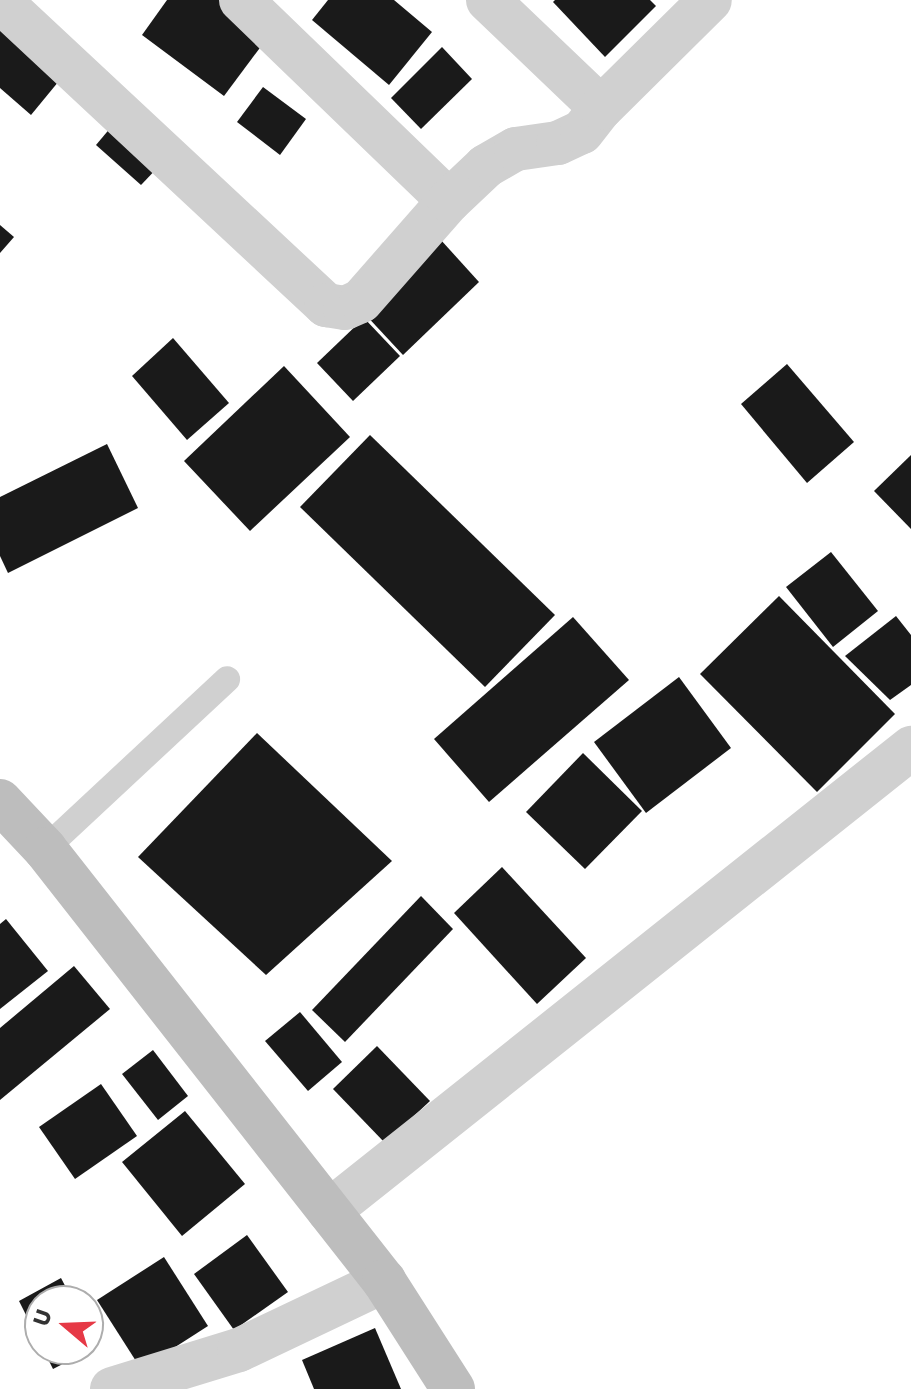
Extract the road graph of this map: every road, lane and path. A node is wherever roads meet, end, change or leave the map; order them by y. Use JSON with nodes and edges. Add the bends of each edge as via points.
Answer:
{"nodes":[{"id":1,"x":241,"y":0,"type":"edge"},
{"id":2,"x":488,"y":0,"type":"edge"},
{"id":3,"x":710,"y":0,"type":"edge"},
{"id":4,"x":0,"y":1,"type":"edge"},
{"id":5,"x":601,"y":108,"type":"junction"},
{"id":6,"x":449,"y":201,"type":"junction"},
{"id":7,"x":227,"y":679,"type":"dead end"},
{"id":8,"x":911,"y":748,"type":"edge"},
{"id":9,"x":0,"y":801,"type":"edge"},
{"id":10,"x":45,"y":849,"type":"junction"},
{"id":11,"x":329,"y":1211,"type":"junction"},
{"id":12,"x":384,"y":1281,"type":"junction"},
{"id":13,"x":112,"y":1389,"type":"edge"},
{"id":14,"x":453,"y":1389,"type":"edge"}],
"edges":[{"from":1,"to":6,"type":"street"},
{"from":2,"to":5,"type":"street"},
{"from":3,"to":5,"type":"street"},
{"from":4,"to":6,"type":"street","via":[[326,305],[345,308],[361,301]]},
{"from":5,"to":6,"type":"street","via":[[591,125],[571,139],[500,156]]},
{"from":7,"to":10,"type":"lane"},
{"from":8,"to":11,"type":"street"},
{"from":9,"to":10,"type":"street"},
{"from":10,"to":11,"type":"street"},
{"from":11,"to":12,"type":"street"},
{"from":12,"to":13,"type":"street","via":[[239,1350]]},
{"from":12,"to":14,"type":"street"}]}
